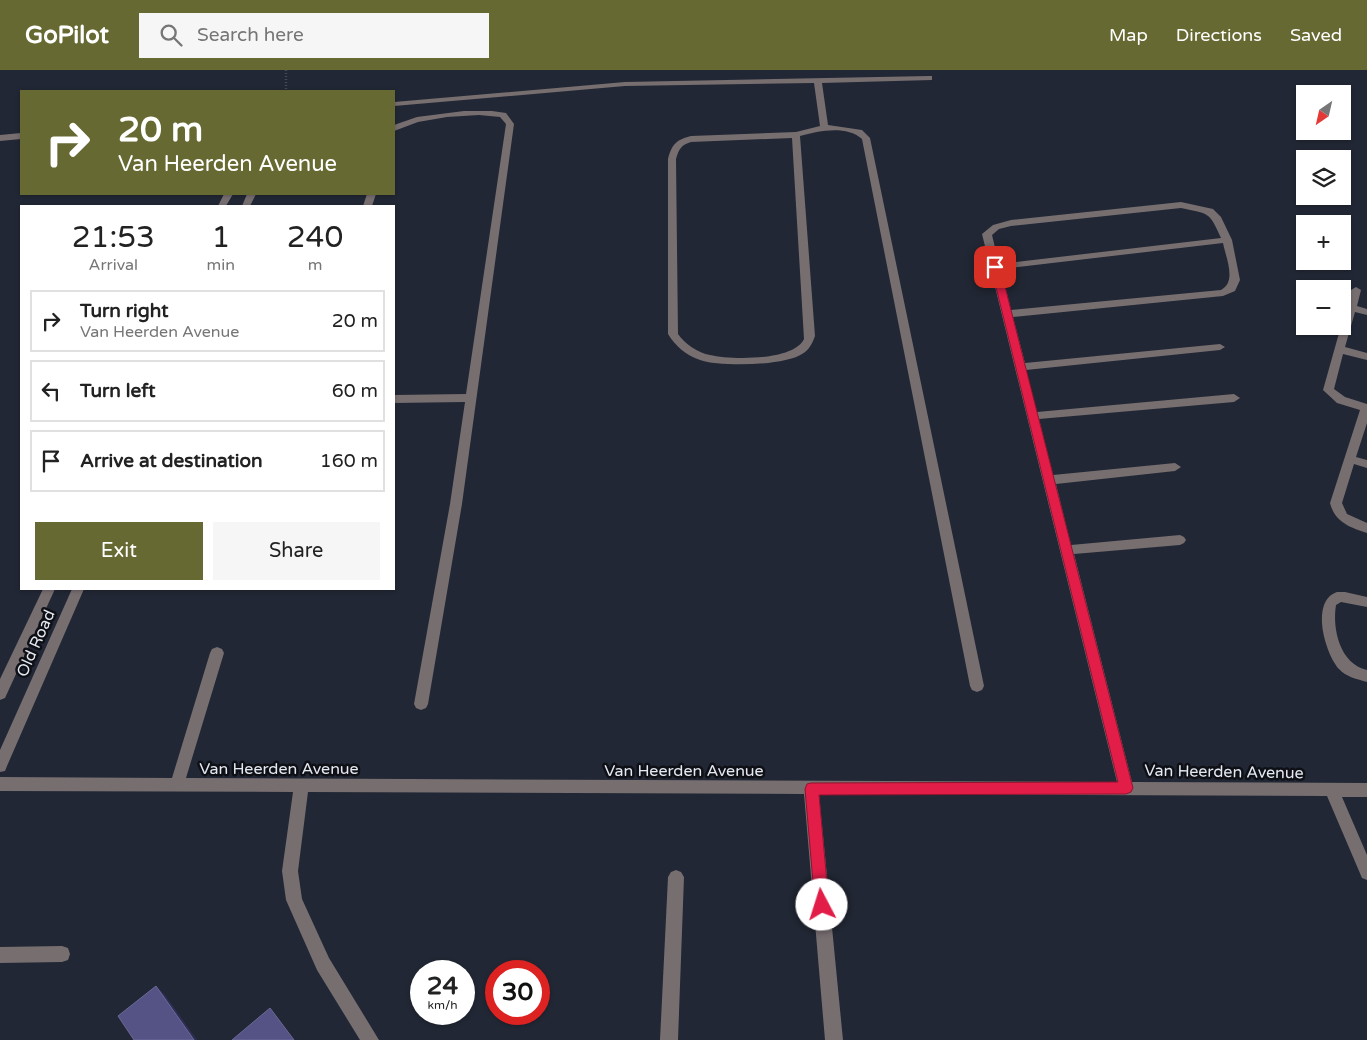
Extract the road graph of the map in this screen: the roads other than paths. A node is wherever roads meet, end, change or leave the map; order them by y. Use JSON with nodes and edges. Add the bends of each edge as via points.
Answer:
{"nodes":[{"id":1,"x":927,"y":74,"type":"edge"},
{"id":2,"x":818,"y":81,"type":"junction"},
{"id":3,"x":933,"y":87,"type":"dead end"},
{"id":4,"x":395,"y":104,"type":"edge"},
{"id":5,"x":824,"y":127,"type":"junction"},
{"id":6,"x":395,"y":128,"type":"edge"},
{"id":7,"x":796,"y":134,"type":"junction"},
{"id":8,"x":20,"y":136,"type":"edge"},
{"id":9,"x":0,"y":138,"type":"edge"},
{"id":10,"x":1227,"y":240,"type":"junction"},
{"id":11,"x":995,"y":267,"type":"junction"},
{"id":12,"x":1356,"y":290,"type":"dead end"},
{"id":13,"x":1351,"y":308,"type":"joint"},
{"id":14,"x":1367,"y":312,"type":"edge"},
{"id":15,"x":1007,"y":314,"type":"junction"},
{"id":16,"x":1343,"y":335,"type":"edge"},
{"id":17,"x":1220,"y":348,"type":"dead end"},
{"id":18,"x":1339,"y":349,"type":"junction"},
{"id":19,"x":1367,"y":357,"type":"edge"},
{"id":20,"x":1020,"y":367,"type":"junction"},
{"id":21,"x":472,"y":398,"type":"junction"},
{"id":22,"x":1234,"y":398,"type":"dead end"},
{"id":23,"x":395,"y":399,"type":"edge"},
{"id":24,"x":1367,"y":408,"type":"edge"},
{"id":25,"x":1033,"y":416,"type":"junction"},
{"id":26,"x":1350,"y":459,"type":"junction"},
{"id":27,"x":1367,"y":464,"type":"edge"},
{"id":28,"x":1175,"y":467,"type":"dead end"},
{"id":29,"x":1049,"y":480,"type":"junction"},
{"id":30,"x":1367,"y":528,"type":"edge"},
{"id":31,"x":1180,"y":540,"type":"dead end"},
{"id":32,"x":1066,"y":550,"type":"junction"},
{"id":33,"x":49,"y":590,"type":"edge"},
{"id":34,"x":78,"y":590,"type":"edge"},
{"id":35,"x":1367,"y":602,"type":"edge"},
{"id":36,"x":217,"y":653,"type":"dead end"},
{"id":37,"x":1367,"y":676,"type":"edge"},
{"id":38,"x":977,"y":686,"type":"dead end"},
{"id":39,"x":0,"y":694,"type":"edge"},
{"id":40,"x":421,"y":704,"type":"dead end"},
{"id":41,"x":0,"y":766,"type":"edge"},
{"id":42,"x":0,"y":784,"type":"edge"},
{"id":43,"x":177,"y":785,"type":"junction"},
{"id":44,"x":301,"y":786,"type":"junction"},
{"id":45,"x":1126,"y":788,"type":"junction"},
{"id":46,"x":811,"y":789,"type":"junction"},
{"id":47,"x":1332,"y":790,"type":"junction"},
{"id":48,"x":1367,"y":790,"type":"edge"},
{"id":49,"x":1367,"y":873,"type":"edge"},
{"id":50,"x":676,"y":877,"type":"dead end"},
{"id":51,"x":62,"y":954,"type":"dead end"},
{"id":52,"x":0,"y":955,"type":"edge"},
{"id":53,"x":370,"y":1040,"type":"edge"},
{"id":54,"x":669,"y":1040,"type":"edge"},
{"id":55,"x":834,"y":1040,"type":"edge"}],
"edges":[{"from":1,"to":2,"type":"street"},
{"from":1,"to":3,"type":"street"},
{"from":2,"to":4,"type":"street","via":[[625,84]]},
{"from":2,"to":5,"type":"street"},
{"from":5,"to":7,"type":"street"},
{"from":5,"to":38,"type":"street","via":[[859,132],[868,141]]},
{"from":6,"to":21,"type":"street","via":[[416,119],[471,113],[497,114],[510,124]]},
{"from":7,"to":7,"type":"street","via":[[808,341],[796,354],[771,359],[710,359],[700,356],[677,342],[673,334],[672,159],[675,148],[691,138]]},
{"from":8,"to":9,"type":"street"},
{"from":10,"to":11,"type":"street"},
{"from":10,"to":11,"type":"street","via":[[1210,211],[1181,205],[1011,223],[996,227],[987,234]]},
{"from":10,"to":15,"type":"street","via":[[1235,280],[1223,293]]},
{"from":11,"to":15,"type":"street"},
{"from":12,"to":13,"type":"street"},
{"from":13,"to":14,"type":"street"},
{"from":15,"to":20,"type":"street"},
{"from":16,"to":18,"type":"street"},
{"from":17,"to":20,"type":"street"},
{"from":18,"to":19,"type":"street"},
{"from":18,"to":24,"type":"street","via":[[1328,390],[1340,400]]},
{"from":20,"to":25,"type":"street"},
{"from":21,"to":23,"type":"street"},
{"from":21,"to":40,"type":"street"},
{"from":22,"to":25,"type":"street"},
{"from":24,"to":26,"type":"street"},
{"from":25,"to":29,"type":"street"},
{"from":26,"to":27,"type":"street"},
{"from":26,"to":30,"type":"street","via":[[1336,503],[1338,513],[1346,520]]},
{"from":28,"to":29,"type":"street"},
{"from":29,"to":32,"type":"street"},
{"from":31,"to":32,"type":"street"},
{"from":32,"to":45,"type":"street"},
{"from":33,"to":39,"type":"street","name":"Old Road"},
{"from":34,"to":41,"type":"street","name":"Old Road"},
{"from":35,"to":37,"type":"street","via":[[1334,598],[1329,602],[1327,611],[1338,658],[1353,672]]},
{"from":36,"to":43,"type":"street"},
{"from":42,"to":43,"type":"street","name":"Van Heerden Avenue"},
{"from":43,"to":44,"type":"street","name":"Van Heerden Avenue"},
{"from":44,"to":46,"type":"street","name":"Van Heerden Avenue"},
{"from":44,"to":53,"type":"street","via":[[290,871],[294,900],[323,964]]},
{"from":45,"to":46,"type":"street","name":"Van Heerden Avenue"},
{"from":45,"to":47,"type":"street","name":"Van Heerden Avenue"},
{"from":46,"to":55,"type":"street"},
{"from":47,"to":48,"type":"street","name":"Van Heerden Avenue"},
{"from":47,"to":49,"type":"street"},
{"from":50,"to":54,"type":"street"},
{"from":51,"to":52,"type":"street"}]}
